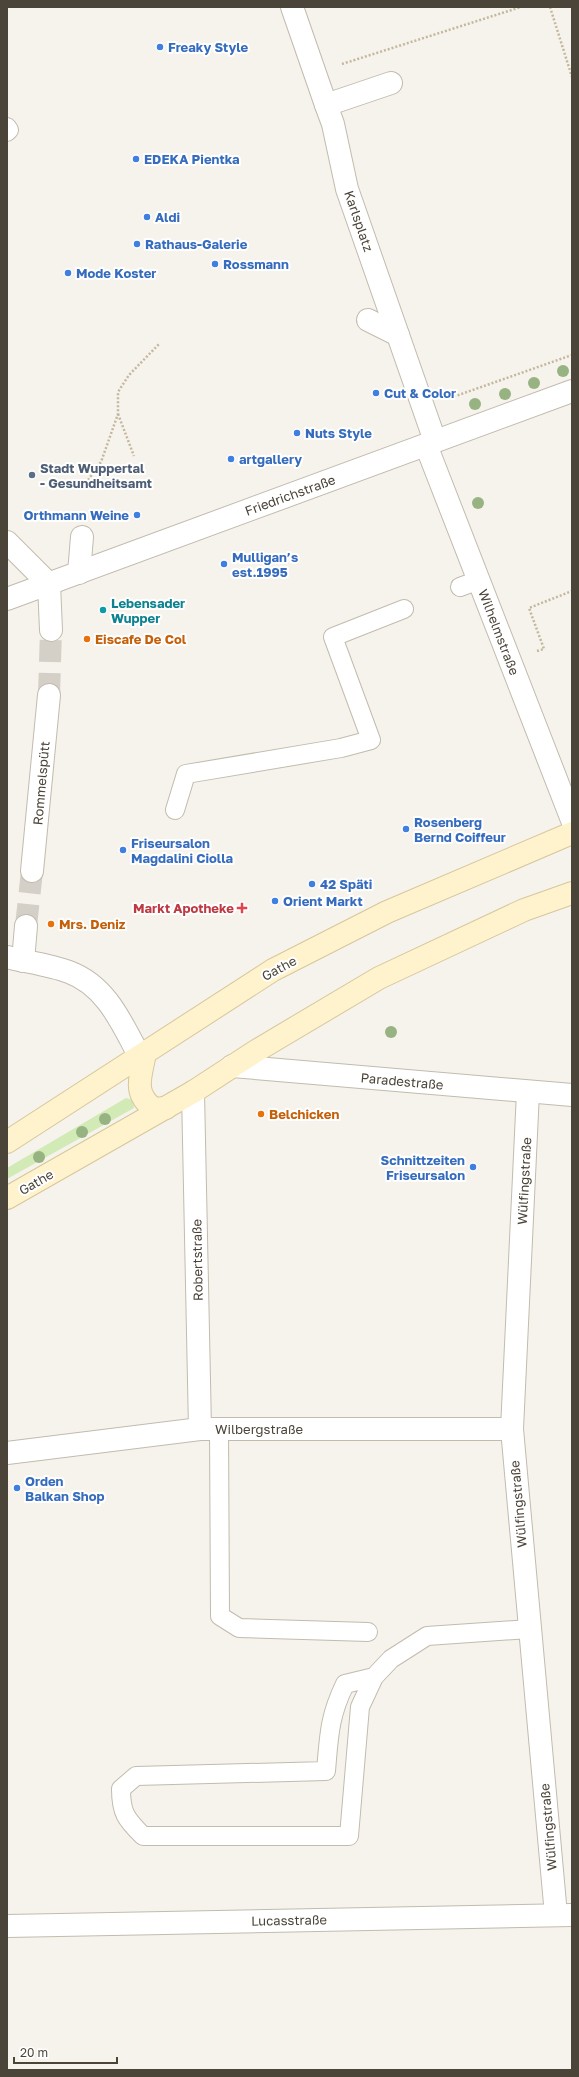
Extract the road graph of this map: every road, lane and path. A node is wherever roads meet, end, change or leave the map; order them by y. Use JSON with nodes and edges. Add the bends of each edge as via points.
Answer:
{"nodes":[{"id":1,"x":292,"y":7,"type":"edge"},
{"id":2,"x":521,"y":7,"type":"edge"},
{"id":3,"x":550,"y":7,"type":"edge"},
{"id":4,"x":315,"y":72,"type":"junction"},
{"id":5,"x":572,"y":77,"type":"edge"},
{"id":6,"x":391,"y":82,"type":"dead end"},
{"id":7,"x":326,"y":106,"type":"junction"},
{"id":8,"x":7,"y":127,"type":"edge"},
{"id":9,"x":7,"y":132,"type":"edge"},
{"id":10,"x":368,"y":320,"type":"dead end"},
{"id":11,"x":398,"y":335,"type":"junction"},
{"id":12,"x":160,"y":343,"type":"dead end"},
{"id":13,"x":572,"y":391,"type":"edge"},
{"id":14,"x":118,"y":414,"type":"junction"},
{"id":15,"x":431,"y":443,"type":"junction"},
{"id":16,"x":134,"y":456,"type":"dead end"},
{"id":17,"x":88,"y":480,"type":"dead end"},
{"id":18,"x":82,"y":537,"type":"dead end"},
{"id":19,"x":7,"y":542,"type":"edge"},
{"id":20,"x":79,"y":573,"type":"junction"},
{"id":21,"x":49,"y":584,"type":"junction"},
{"id":22,"x":572,"y":591,"type":"edge"},
{"id":23,"x":7,"y":599,"type":"edge"},
{"id":24,"x":404,"y":609,"type":"dead end"},
{"id":25,"x":51,"y":630,"type":"tunnel mouth"},
{"id":26,"x":544,"y":649,"type":"dead end"},
{"id":27,"x":49,"y":695,"type":"tunnel mouth"},
{"id":28,"x":175,"y":810,"type":"dead end"},
{"id":29,"x":572,"y":820,"type":"edge"},
{"id":30,"x":572,"y":833,"type":"edge"},
{"id":31,"x":32,"y":871,"type":"tunnel mouth"},
{"id":32,"x":572,"y":892,"type":"edge"},
{"id":33,"x":26,"y":926,"type":"tunnel mouth"},
{"id":34,"x":15,"y":959,"type":"edge"},
{"id":35,"x":143,"y":1055,"type":"junction"},
{"id":36,"x":232,"y":1066,"type":"junction"},
{"id":37,"x":193,"y":1092,"type":"junction"},
{"id":38,"x":528,"y":1092,"type":"junction"},
{"id":39,"x":572,"y":1095,"type":"edge"},
{"id":40,"x":166,"y":1108,"type":"junction"},
{"id":41,"x":7,"y":1142,"type":"edge"},
{"id":42,"x":7,"y":1198,"type":"edge"},
{"id":43,"x":210,"y":1429,"type":"junction"},
{"id":44,"x":512,"y":1429,"type":"junction"},
{"id":45,"x":7,"y":1453,"type":"edge"},
{"id":46,"x":529,"y":1629,"type":"junction"},
{"id":47,"x":368,"y":1632,"type":"dead end"},
{"id":48,"x":374,"y":1677,"type":"junction"},
{"id":49,"x":564,"y":1915,"type":"edge"},
{"id":50,"x":7,"y":1926,"type":"edge"}],
"edges":[{"from":1,"to":4,"type":"street","name":"Karlsplatz"},
{"from":2,"to":4,"type":"path"},
{"from":3,"to":5,"type":"path"},
{"from":4,"to":7,"type":"street","name":"Karlsplatz"},
{"from":6,"to":7,"type":"street"},
{"from":7,"to":11,"type":"street","name":"Karlsplatz","via":[[333,124],[347,189]]},
{"from":8,"to":9,"type":"lane","via":[[10,130]]},
{"from":10,"to":11,"type":"street"},
{"from":11,"to":15,"type":"street","name":"Karlsplatz"},
{"from":12,"to":14,"type":"path","via":[[129,375],[118,392]]},
{"from":13,"to":15,"type":"street","name":"Friedrichstraße"},
{"from":14,"to":16,"type":"path"},
{"from":14,"to":17,"type":"path","via":[[102,462]]},
{"from":15,"to":20,"type":"street","name":"Friedrichstraße"},
{"from":15,"to":29,"type":"street","name":"Wilhelmstraße","via":[[469,584]]},
{"from":18,"to":20,"type":"street"},
{"from":19,"to":21,"type":"street"},
{"from":20,"to":21,"type":"street","name":"Friedrichstraße"},
{"from":21,"to":23,"type":"street","name":"Friedrichstraße"},
{"from":21,"to":25,"type":"street"},
{"from":22,"to":26,"type":"path","via":[[529,608]]},
{"from":24,"to":28,"type":"lane","via":[[333,637],[371,740],[341,748],[186,774]]},
{"from":27,"to":31,"type":"street","name":"Rommelspütt"},
{"from":30,"to":35,"type":"main road","name":"Gathe","via":[[387,912],[273,970]]},
{"from":32,"to":36,"type":"main road","name":"Gathe","via":[[524,910],[379,978]]},
{"from":33,"to":34,"type":"street"},
{"from":34,"to":35,"type":"street","via":[[68,972],[91,984],[112,1006]]},
{"from":35,"to":40,"type":"main road","via":[[140,1092],[144,1102],[154,1109]]},
{"from":35,"to":41,"type":"main road","name":"Gathe"},
{"from":36,"to":37,"type":"main road","name":"Gathe"},
{"from":36,"to":38,"type":"street","name":"Paradestraße"},
{"from":37,"to":40,"type":"main road","name":"Gathe"},
{"from":37,"to":43,"type":"street","name":"Robertstraße"},
{"from":38,"to":39,"type":"street","name":"Paradestraße"},
{"from":38,"to":44,"type":"street","name":"Wülfingstraße"},
{"from":40,"to":42,"type":"main road","name":"Gathe"},
{"from":43,"to":44,"type":"street","name":"Wilbergstraße"},
{"from":43,"to":45,"type":"street","name":"Wilbergstraße"},
{"from":43,"to":47,"type":"lane","via":[[220,1616],[239,1628]]},
{"from":44,"to":46,"type":"street","name":"Wülfingstraße"},
{"from":46,"to":48,"type":"lane","via":[[427,1636],[391,1659]]},
{"from":46,"to":49,"type":"street","name":"Wülfingstraße"},
{"from":48,"to":48,"type":"lane","via":[[360,1707],[349,1836],[142,1836],[121,1807],[121,1789],[136,1776],[326,1771],[330,1721],[345,1684]]},
{"from":49,"to":50,"type":"street","name":"Lucasstraße"}]}
